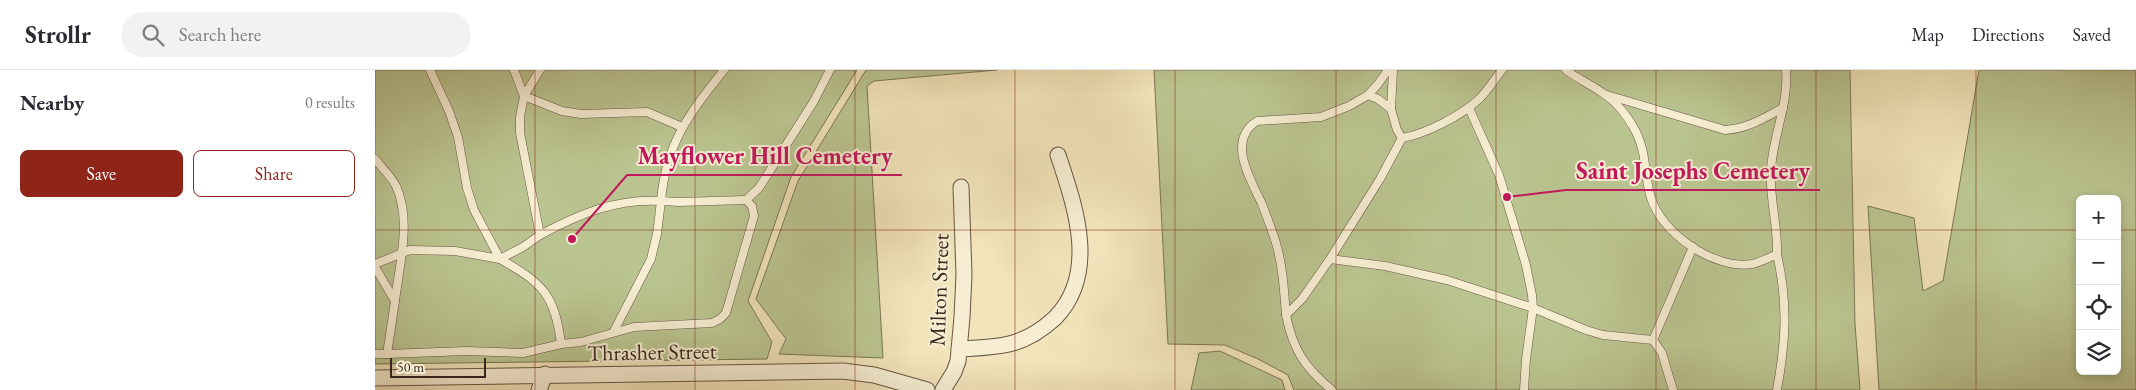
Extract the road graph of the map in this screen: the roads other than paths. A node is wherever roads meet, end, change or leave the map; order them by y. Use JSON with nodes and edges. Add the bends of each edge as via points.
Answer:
{"nodes":[{"id":1,"x":430,"y":70,"type":"edge"},
{"id":2,"x":514,"y":70,"type":"edge"},
{"id":3,"x":540,"y":70,"type":"edge"},
{"id":4,"x":723,"y":70,"type":"edge"},
{"id":5,"x":830,"y":70,"type":"edge"},
{"id":6,"x":1388,"y":70,"type":"edge"},
{"id":7,"x":1393,"y":70,"type":"edge"},
{"id":8,"x":1502,"y":70,"type":"edge"},
{"id":9,"x":1566,"y":70,"type":"edge"},
{"id":10,"x":1786,"y":70,"type":"edge"},
{"id":11,"x":1368,"y":94,"type":"junction"},
{"id":12,"x":1605,"y":94,"type":"junction"},
{"id":13,"x":524,"y":96,"type":"junction"},
{"id":14,"x":1469,"y":108,"type":"junction"},
{"id":15,"x":1783,"y":108,"type":"junction"},
{"id":16,"x":1391,"y":109,"type":"junction"},
{"id":17,"x":681,"y":127,"type":"junction"},
{"id":18,"x":1402,"y":138,"type":"junction"},
{"id":19,"x":1059,"y":154,"type":"dead end"},
{"id":20,"x":375,"y":159,"type":"edge"},
{"id":21,"x":961,"y":187,"type":"dead end"},
{"id":22,"x":746,"y":200,"type":"junction"},
{"id":23,"x":661,"y":201,"type":"junction"},
{"id":24,"x":540,"y":235,"type":"junction"},
{"id":25,"x":1693,"y":247,"type":"junction"},
{"id":26,"x":401,"y":253,"type":"junction"},
{"id":27,"x":1777,"y":254,"type":"junction"},
{"id":28,"x":500,"y":259,"type":"junction"},
{"id":29,"x":1330,"y":259,"type":"junction"},
{"id":30,"x":375,"y":266,"type":"edge"},
{"id":31,"x":395,"y":301,"type":"junction"},
{"id":32,"x":1533,"y":308,"type":"junction"},
{"id":33,"x":1286,"y":316,"type":"junction"},
{"id":34,"x":614,"y":332,"type":"junction"},
{"id":35,"x":1653,"y":340,"type":"junction"},
{"id":36,"x":561,"y":344,"type":"junction"},
{"id":37,"x":959,"y":349,"type":"junction"},
{"id":38,"x":375,"y":354,"type":"edge"},
{"id":39,"x":387,"y":354,"type":"junction"},
{"id":40,"x":545,"y":374,"type":"junction"},
{"id":41,"x":375,"y":378,"type":"edge"},
{"id":42,"x":539,"y":390,"type":"edge"},
{"id":43,"x":927,"y":390,"type":"edge"},
{"id":44,"x":943,"y":390,"type":"edge"},
{"id":45,"x":1332,"y":390,"type":"edge"},
{"id":46,"x":1524,"y":390,"type":"edge"},
{"id":47,"x":1673,"y":390,"type":"edge"},
{"id":48,"x":1777,"y":390,"type":"edge"}],
"edges":[{"from":1,"to":28,"type":"lane","via":[[449,111],[474,210]]},
{"from":2,"to":13,"type":"lane"},
{"from":3,"to":13,"type":"lane"},
{"from":4,"to":17,"type":"lane"},
{"from":5,"to":22,"type":"lane","via":[[759,188]]},
{"from":6,"to":11,"type":"lane"},
{"from":7,"to":16,"type":"lane"},
{"from":8,"to":14,"type":"lane"},
{"from":9,"to":12,"type":"lane"},
{"from":10,"to":15,"type":"lane","via":[[1787,91]]},
{"from":11,"to":16,"type":"lane"},
{"from":11,"to":33,"type":"lane","via":[[1321,117],[1257,121],[1245,134],[1245,168],[1280,257]]},
{"from":12,"to":15,"type":"lane","via":[[1725,130],[1754,124]]},
{"from":12,"to":25,"type":"lane","via":[[1635,131],[1645,158],[1650,197],[1655,208],[1675,234]]},
{"from":13,"to":17,"type":"lane","via":[[562,111],[581,114],[647,112]]},
{"from":13,"to":24,"type":"lane","via":[[519,117],[520,133]]},
{"from":14,"to":18,"type":"lane","via":[[1416,136]]},
{"from":14,"to":32,"type":"lane","via":[[1499,175],[1526,265]]},
{"from":15,"to":27,"type":"lane","via":[[1771,168]]},
{"from":16,"to":18,"type":"lane"},
{"from":17,"to":23,"type":"lane","via":[[663,175]]},
{"from":18,"to":29,"type":"lane"},
{"from":19,"to":37,"type":"street","via":[[1079,235],[1081,263],[1073,291],[1059,314],[1035,334],[1008,344]]},
{"from":20,"to":26,"type":"lane","via":[[395,185],[402,203]]},
{"from":21,"to":37,"type":"street","name":"Milton Street","via":[[964,275]]},
{"from":22,"to":23,"type":"lane"},
{"from":22,"to":34,"type":"lane","via":[[752,206],[754,216],[725,313],[720,319]]},
{"from":23,"to":24,"type":"lane","via":[[613,203]]},
{"from":23,"to":34,"type":"lane","via":[[651,259]]},
{"from":24,"to":28,"type":"lane"},
{"from":25,"to":27,"type":"lane","via":[[1706,256],[1732,264],[1752,264]]},
{"from":25,"to":35,"type":"lane"},
{"from":26,"to":28,"type":"lane","via":[[410,250],[455,251]]},
{"from":26,"to":30,"type":"lane"},
{"from":26,"to":31,"type":"lane"},
{"from":27,"to":48,"type":"lane","via":[[1784,284],[1785,324]]},
{"from":28,"to":36,"type":"lane","via":[[528,275],[541,287],[556,313]]},
{"from":29,"to":32,"type":"lane","via":[[1385,266],[1447,280]]},
{"from":29,"to":33,"type":"lane"},
{"from":30,"to":31,"type":"lane"},
{"from":31,"to":39,"type":"lane"},
{"from":32,"to":35,"type":"lane","via":[[1603,335]]},
{"from":32,"to":46,"type":"lane"},
{"from":33,"to":45,"type":"lane","via":[[1295,347],[1319,379]]},
{"from":34,"to":36,"type":"lane"},
{"from":35,"to":47,"type":"lane","via":[[1662,353]]},
{"from":36,"to":39,"type":"lane","via":[[523,354],[466,351]]},
{"from":37,"to":44,"type":"street","name":"Milton Street","via":[[954,372]]},
{"from":38,"to":39,"type":"lane"},
{"from":40,"to":41,"type":"street","name":"Thrasher Street"},
{"from":40,"to":42,"type":"street"},
{"from":40,"to":43,"type":"street","name":"Thrasher Street","via":[[843,371],[874,375]]}]}
